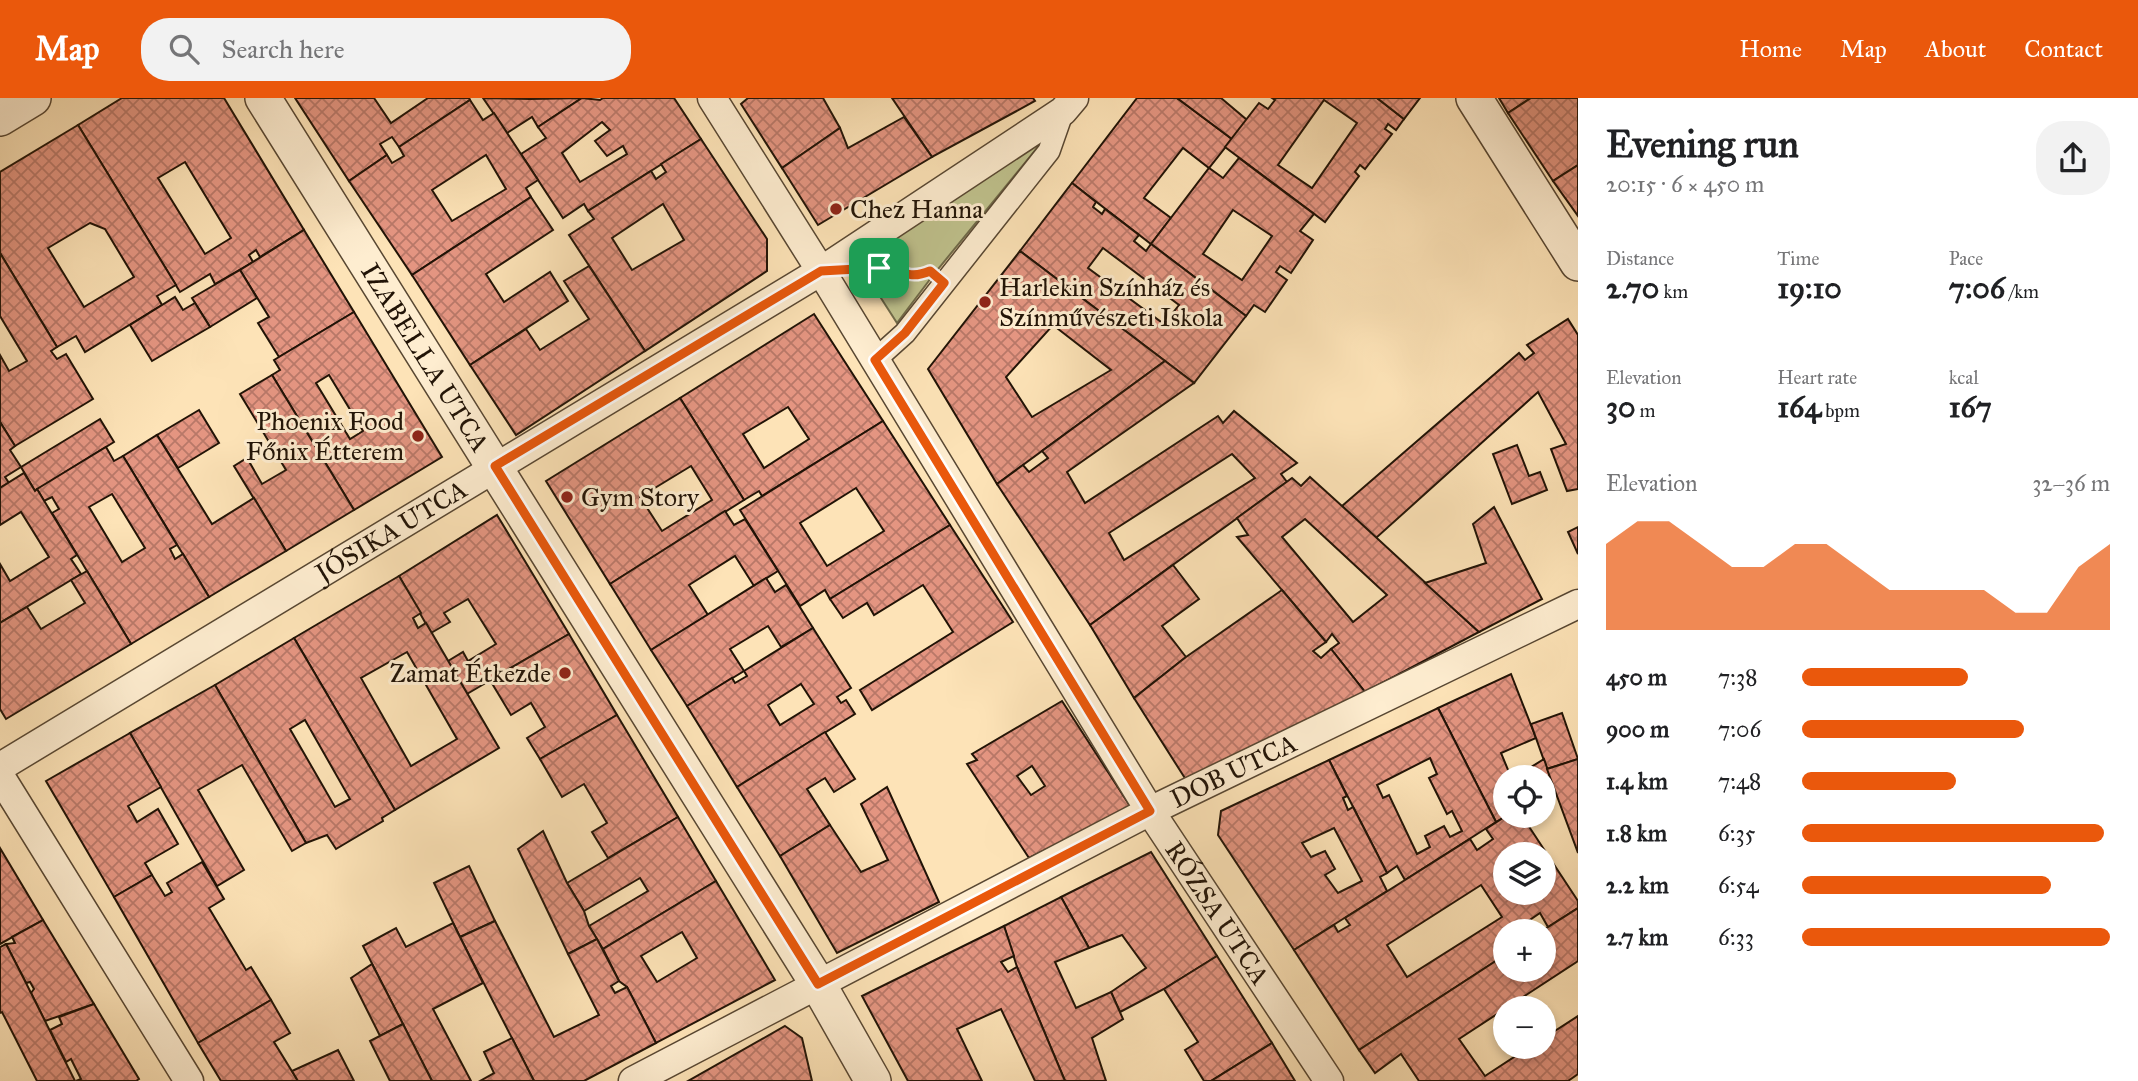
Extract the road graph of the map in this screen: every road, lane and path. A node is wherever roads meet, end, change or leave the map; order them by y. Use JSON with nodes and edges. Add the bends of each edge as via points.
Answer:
{"nodes":[{"id":1,"x":33,"y":98,"type":"edge"},
{"id":2,"x":263,"y":98,"type":"edge"},
{"id":3,"x":712,"y":98,"type":"edge"},
{"id":4,"x":1474,"y":98,"type":"edge"},
{"id":5,"x":1069,"y":104,"type":"edge"},
{"id":6,"x":0,"y":118,"type":"edge"},
{"id":7,"x":1578,"y":263,"type":"edge"},
{"id":8,"x":879,"y":268,"type":"dead end"},
{"id":9,"x":821,"y":271,"type":"junction"},
{"id":10,"x":944,"y":283,"type":"junction"},
{"id":11,"x":875,"y":360,"type":"junction"},
{"id":12,"x":495,"y":466,"type":"junction"},
{"id":13,"x":1578,"y":604,"type":"edge"},
{"id":14,"x":0,"y":767,"type":"edge"},
{"id":15,"x":0,"y":776,"type":"edge"},
{"id":16,"x":1150,"y":811,"type":"junction"},
{"id":17,"x":818,"y":984,"type":"junction"},
{"id":18,"x":849,"y":1039,"type":"junction"},
{"id":19,"x":189,"y":1081,"type":"edge"},
{"id":20,"x":633,"y":1081,"type":"edge"},
{"id":21,"x":856,"y":1081,"type":"edge"},
{"id":22,"x":873,"y":1081,"type":"edge"},
{"id":23,"x":1329,"y":1081,"type":"edge"}],
"edges":[{"from":1,"to":6,"type":"street"},
{"from":2,"to":12,"type":"street","name":"IZABELLA UTCA"},
{"from":3,"to":9,"type":"street","name":"RÓZSA UTCA"},
{"from":4,"to":7,"type":"street"},
{"from":5,"to":9,"type":"street","name":"JÓSIKA UTCA"},
{"from":5,"to":10,"type":"street","name":"JÓSIKA UTCA","via":[[1049,151]]},
{"from":8,"to":10,"type":"path","via":[[893,267],[919,276],[930,271]]},
{"from":9,"to":11,"type":"street","name":"RÓZSA UTCA"},
{"from":9,"to":12,"type":"street","name":"JÓSIKA UTCA"},
{"from":10,"to":11,"type":"street","name":"JÓSIKA UTCA","via":[[905,333]]},
{"from":11,"to":16,"type":"street","name":"RÓZSA UTCA"},
{"from":12,"to":14,"type":"street","name":"JÓSIKA UTCA"},
{"from":12,"to":17,"type":"street","name":"IZABELLA UTCA"},
{"from":13,"to":16,"type":"street","name":"DOB UTCA"},
{"from":15,"to":19,"type":"street"},
{"from":16,"to":17,"type":"street","name":"DOB UTCA"},
{"from":16,"to":23,"type":"street","name":"RÓZSA UTCA"},
{"from":17,"to":18,"type":"street","name":"IZABELLA UTCA"},
{"from":17,"to":20,"type":"street","name":"DOB UTCA"},
{"from":18,"to":21,"type":"street"},
{"from":18,"to":22,"type":"street","name":"IZABELLA UTCA"}]}
